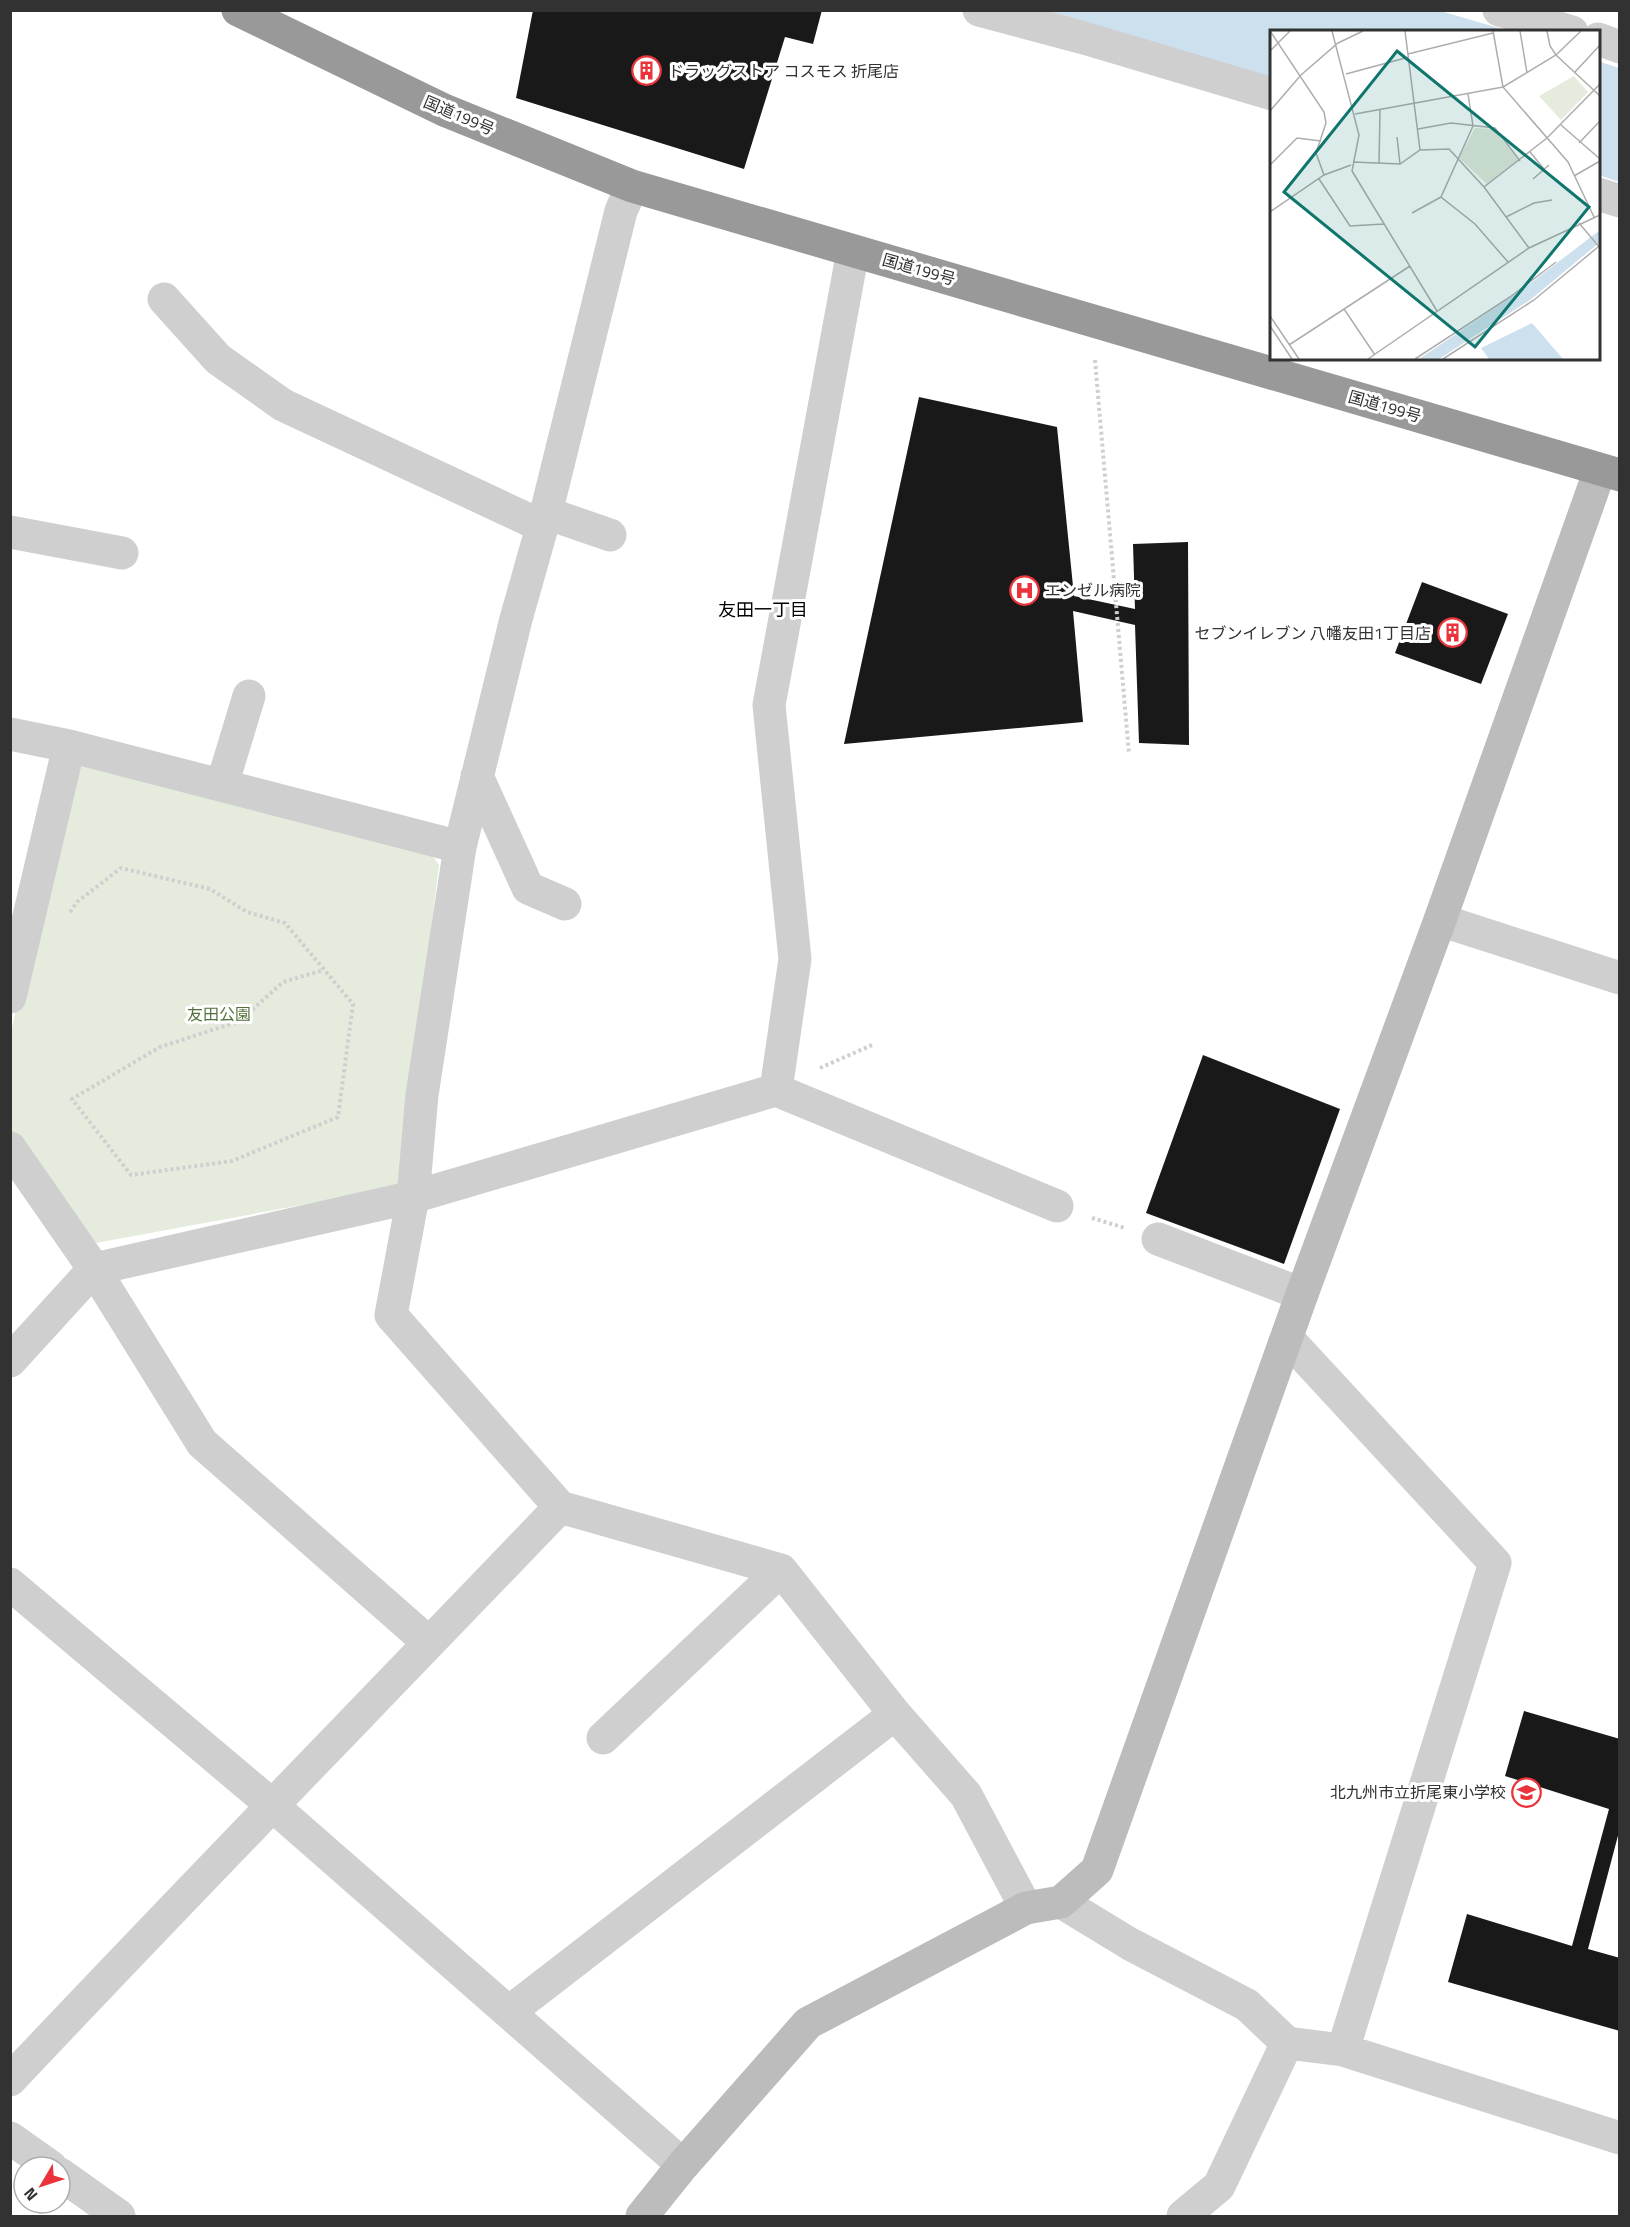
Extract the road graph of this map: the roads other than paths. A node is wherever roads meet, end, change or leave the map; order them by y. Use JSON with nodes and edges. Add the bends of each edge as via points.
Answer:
{"nodes":[{"id":1,"x":238,"y":10,"type":"edge"},
{"id":2,"x":979,"y":10,"type":"edge"},
{"id":3,"x":1499,"y":10,"type":"edge"},
{"id":4,"x":1565,"y":30,"type":"edge"},
{"id":5,"x":1600,"y":39,"type":"edge"},
{"id":6,"x":1620,"y":47,"type":"edge"},
{"id":7,"x":1270,"y":93,"type":"edge"},
{"id":8,"x":632,"y":186,"type":"junction"},
{"id":9,"x":1600,"y":194,"type":"edge"},
{"id":10,"x":1620,"y":201,"type":"edge"},
{"id":11,"x":853,"y":251,"type":"junction"},
{"id":12,"x":164,"y":299,"type":"dead end"},
{"id":13,"x":1610,"y":472,"type":"edge"},
{"id":14,"x":544,"y":520,"type":"junction"},
{"id":15,"x":10,"y":532,"type":"edge"},
{"id":16,"x":610,"y":535,"type":"dead end"},
{"id":17,"x":122,"y":553,"type":"dead end"},
{"id":18,"x":249,"y":696,"type":"dead end"},
{"id":19,"x":10,"y":734,"type":"edge"},
{"id":20,"x":69,"y":746,"type":"junction"},
{"id":21,"x":477,"y":776,"type":"junction"},
{"id":22,"x":222,"y":785,"type":"junction"},
{"id":23,"x":460,"y":847,"type":"junction"},
{"id":24,"x":565,"y":904,"type":"dead end"},
{"id":25,"x":1440,"y":920,"type":"junction"},
{"id":26,"x":1620,"y":978,"type":"edge"},
{"id":27,"x":10,"y":997,"type":"edge"},
{"id":28,"x":784,"y":1093,"type":"junction"},
{"id":29,"x":10,"y":1148,"type":"edge"},
{"id":30,"x":413,"y":1197,"type":"junction"},
{"id":31,"x":1057,"y":1206,"type":"road end"},
{"id":32,"x":1158,"y":1239,"type":"road end"},
{"id":33,"x":94,"y":1269,"type":"junction"},
{"id":34,"x":1302,"y":1294,"type":"junction"},
{"id":35,"x":1287,"y":1338,"type":"junction"},
{"id":36,"x":10,"y":1361,"type":"edge"},
{"id":37,"x":560,"y":1507,"type":"junction"},
{"id":38,"x":781,"y":1570,"type":"junction"},
{"id":39,"x":10,"y":1584,"type":"edge"},
{"id":40,"x":429,"y":1643,"type":"junction"},
{"id":41,"x":895,"y":1714,"type":"junction"},
{"id":42,"x":603,"y":1738,"type":"dead end"},
{"id":43,"x":273,"y":1806,"type":"junction"},
{"id":44,"x":1061,"y":1902,"type":"junction"},
{"id":45,"x":1026,"y":1908,"type":"junction"},
{"id":46,"x":509,"y":2012,"type":"junction"},
{"id":47,"x":1287,"y":2043,"type":"junction"},
{"id":48,"x":1343,"y":2050,"type":"junction"},
{"id":49,"x":10,"y":2080,"type":"edge"},
{"id":50,"x":10,"y":2138,"type":"edge"},
{"id":51,"x":1620,"y":2138,"type":"edge"},
{"id":52,"x":34,"y":2155,"type":"edge"},
{"id":53,"x":683,"y":2165,"type":"junction"},
{"id":54,"x":72,"y":2183,"type":"edge"},
{"id":55,"x":119,"y":2217,"type":"edge"},
{"id":56,"x":642,"y":2217,"type":"edge"},
{"id":57,"x":1183,"y":2217,"type":"edge"}],
"edges":[{"from":1,"to":8,"type":"highway","name":"国道199号","via":[[444,110]]},
{"from":2,"to":7,"type":"street"},
{"from":3,"to":4,"type":"street"},
{"from":5,"to":6,"type":"street"},
{"from":8,"to":11,"type":"highway","name":"国道199号"},
{"from":8,"to":14,"type":"street","via":[[621,211]]},
{"from":9,"to":10,"type":"street"},
{"from":11,"to":13,"type":"highway","name":"国道199号"},
{"from":11,"to":28,"type":"street","via":[[769,705],[795,959]]},
{"from":12,"to":14,"type":"street","via":[[218,359],[283,405]]},
{"from":13,"to":25,"type":"street"},
{"from":14,"to":16,"type":"street"},
{"from":14,"to":21,"type":"street"},
{"from":15,"to":17,"type":"street"},
{"from":18,"to":22,"type":"street"},
{"from":19,"to":20,"type":"street"},
{"from":20,"to":22,"type":"street"},
{"from":20,"to":27,"type":"street"},
{"from":21,"to":23,"type":"street"},
{"from":21,"to":24,"type":"street","via":[[528,888]]},
{"from":22,"to":23,"type":"street"},
{"from":23,"to":30,"type":"street","via":[[422,1095]]},
{"from":25,"to":26,"type":"street"},
{"from":25,"to":34,"type":"street"},
{"from":28,"to":30,"type":"street"},
{"from":28,"to":31,"type":"street"},
{"from":29,"to":33,"type":"street"},
{"from":30,"to":33,"type":"street"},
{"from":30,"to":37,"type":"street","via":[[391,1315]]},
{"from":32,"to":34,"type":"street"},
{"from":33,"to":36,"type":"street"},
{"from":33,"to":40,"type":"street","via":[[202,1443]]},
{"from":34,"to":35,"type":"street"},
{"from":35,"to":44,"type":"street","via":[[1097,1870]]},
{"from":35,"to":48,"type":"street","via":[[1495,1563]]},
{"from":37,"to":38,"type":"street"},
{"from":37,"to":40,"type":"street"},
{"from":38,"to":41,"type":"street"},
{"from":38,"to":42,"type":"street"},
{"from":39,"to":43,"type":"street"},
{"from":40,"to":43,"type":"street"},
{"from":41,"to":45,"type":"street","via":[[966,1795]]},
{"from":41,"to":46,"type":"street"},
{"from":43,"to":46,"type":"street"},
{"from":43,"to":49,"type":"street"},
{"from":44,"to":45,"type":"street"},
{"from":44,"to":47,"type":"street","via":[[1130,1944],[1247,2005]]},
{"from":45,"to":53,"type":"street","via":[[808,2023]]},
{"from":46,"to":53,"type":"street"},
{"from":47,"to":48,"type":"street"},
{"from":47,"to":57,"type":"street","via":[[1219,2186]]},
{"from":48,"to":51,"type":"street"},
{"from":50,"to":52,"type":"street"},
{"from":53,"to":56,"type":"street"},
{"from":54,"to":55,"type":"street"}]}
